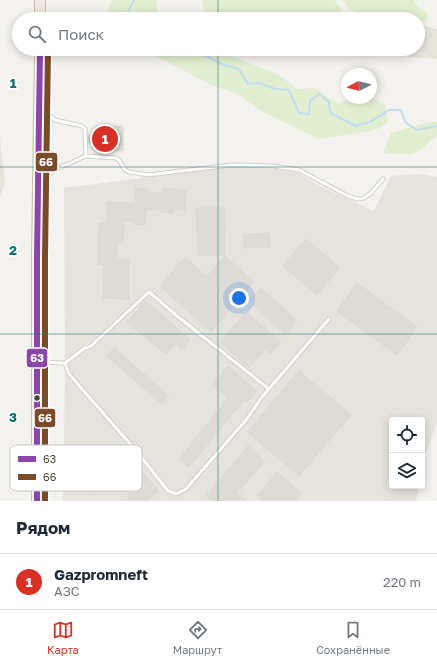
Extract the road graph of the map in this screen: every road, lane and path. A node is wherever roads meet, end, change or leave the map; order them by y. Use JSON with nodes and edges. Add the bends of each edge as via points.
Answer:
{"nodes":[{"id":1,"x":40,"y":0,"type":"edge"},
{"id":2,"x":40,"y":12,"type":"edge"},
{"id":3,"x":40,"y":56,"type":"edge"},
{"id":4,"x":40,"y":108,"type":"junction"},
{"id":5,"x":86,"y":156,"type":"junction"},
{"id":6,"x":383,"y":179,"type":"dead end"},
{"id":7,"x":39,"y":185,"type":"junction"},
{"id":8,"x":329,"y":318,"type":"dead end"},
{"id":9,"x":38,"y":361,"type":"junction"},
{"id":10,"x":65,"y":363,"type":"junction"},
{"id":11,"x":269,"y":389,"type":"junction"},
{"id":12,"x":37,"y":445,"type":"edge"},
{"id":13,"x":131,"y":445,"type":"edge"},
{"id":14,"x":142,"y":458,"type":"edge"},
{"id":15,"x":37,"y":491,"type":"edge"},
{"id":16,"x":37,"y":501,"type":"edge"}],
"edges":[{"from":1,"to":2,"type":"highway"},
{"from":3,"to":4,"type":"highway"},
{"from":4,"to":5,"type":"lane","via":[[55,120],[82,126],[85,129]]},
{"from":4,"to":7,"type":"highway"},
{"from":5,"to":6,"type":"lane","via":[[116,158],[125,170],[143,175],[231,165],[299,170],[358,199],[370,194]]},
{"from":5,"to":7,"type":"lane","via":[[54,170]]},
{"from":7,"to":9,"type":"highway"},
{"from":8,"to":11,"type":"lane"},
{"from":9,"to":10,"type":"lane"},
{"from":9,"to":12,"type":"highway"},
{"from":10,"to":11,"type":"lane","via":[[91,346],[149,292]]},
{"from":10,"to":13,"type":"lane","via":[[69,374]]},
{"from":11,"to":14,"type":"lane","via":[[246,420],[186,489],[176,494],[168,491]]},
{"from":15,"to":16,"type":"highway"}]}
